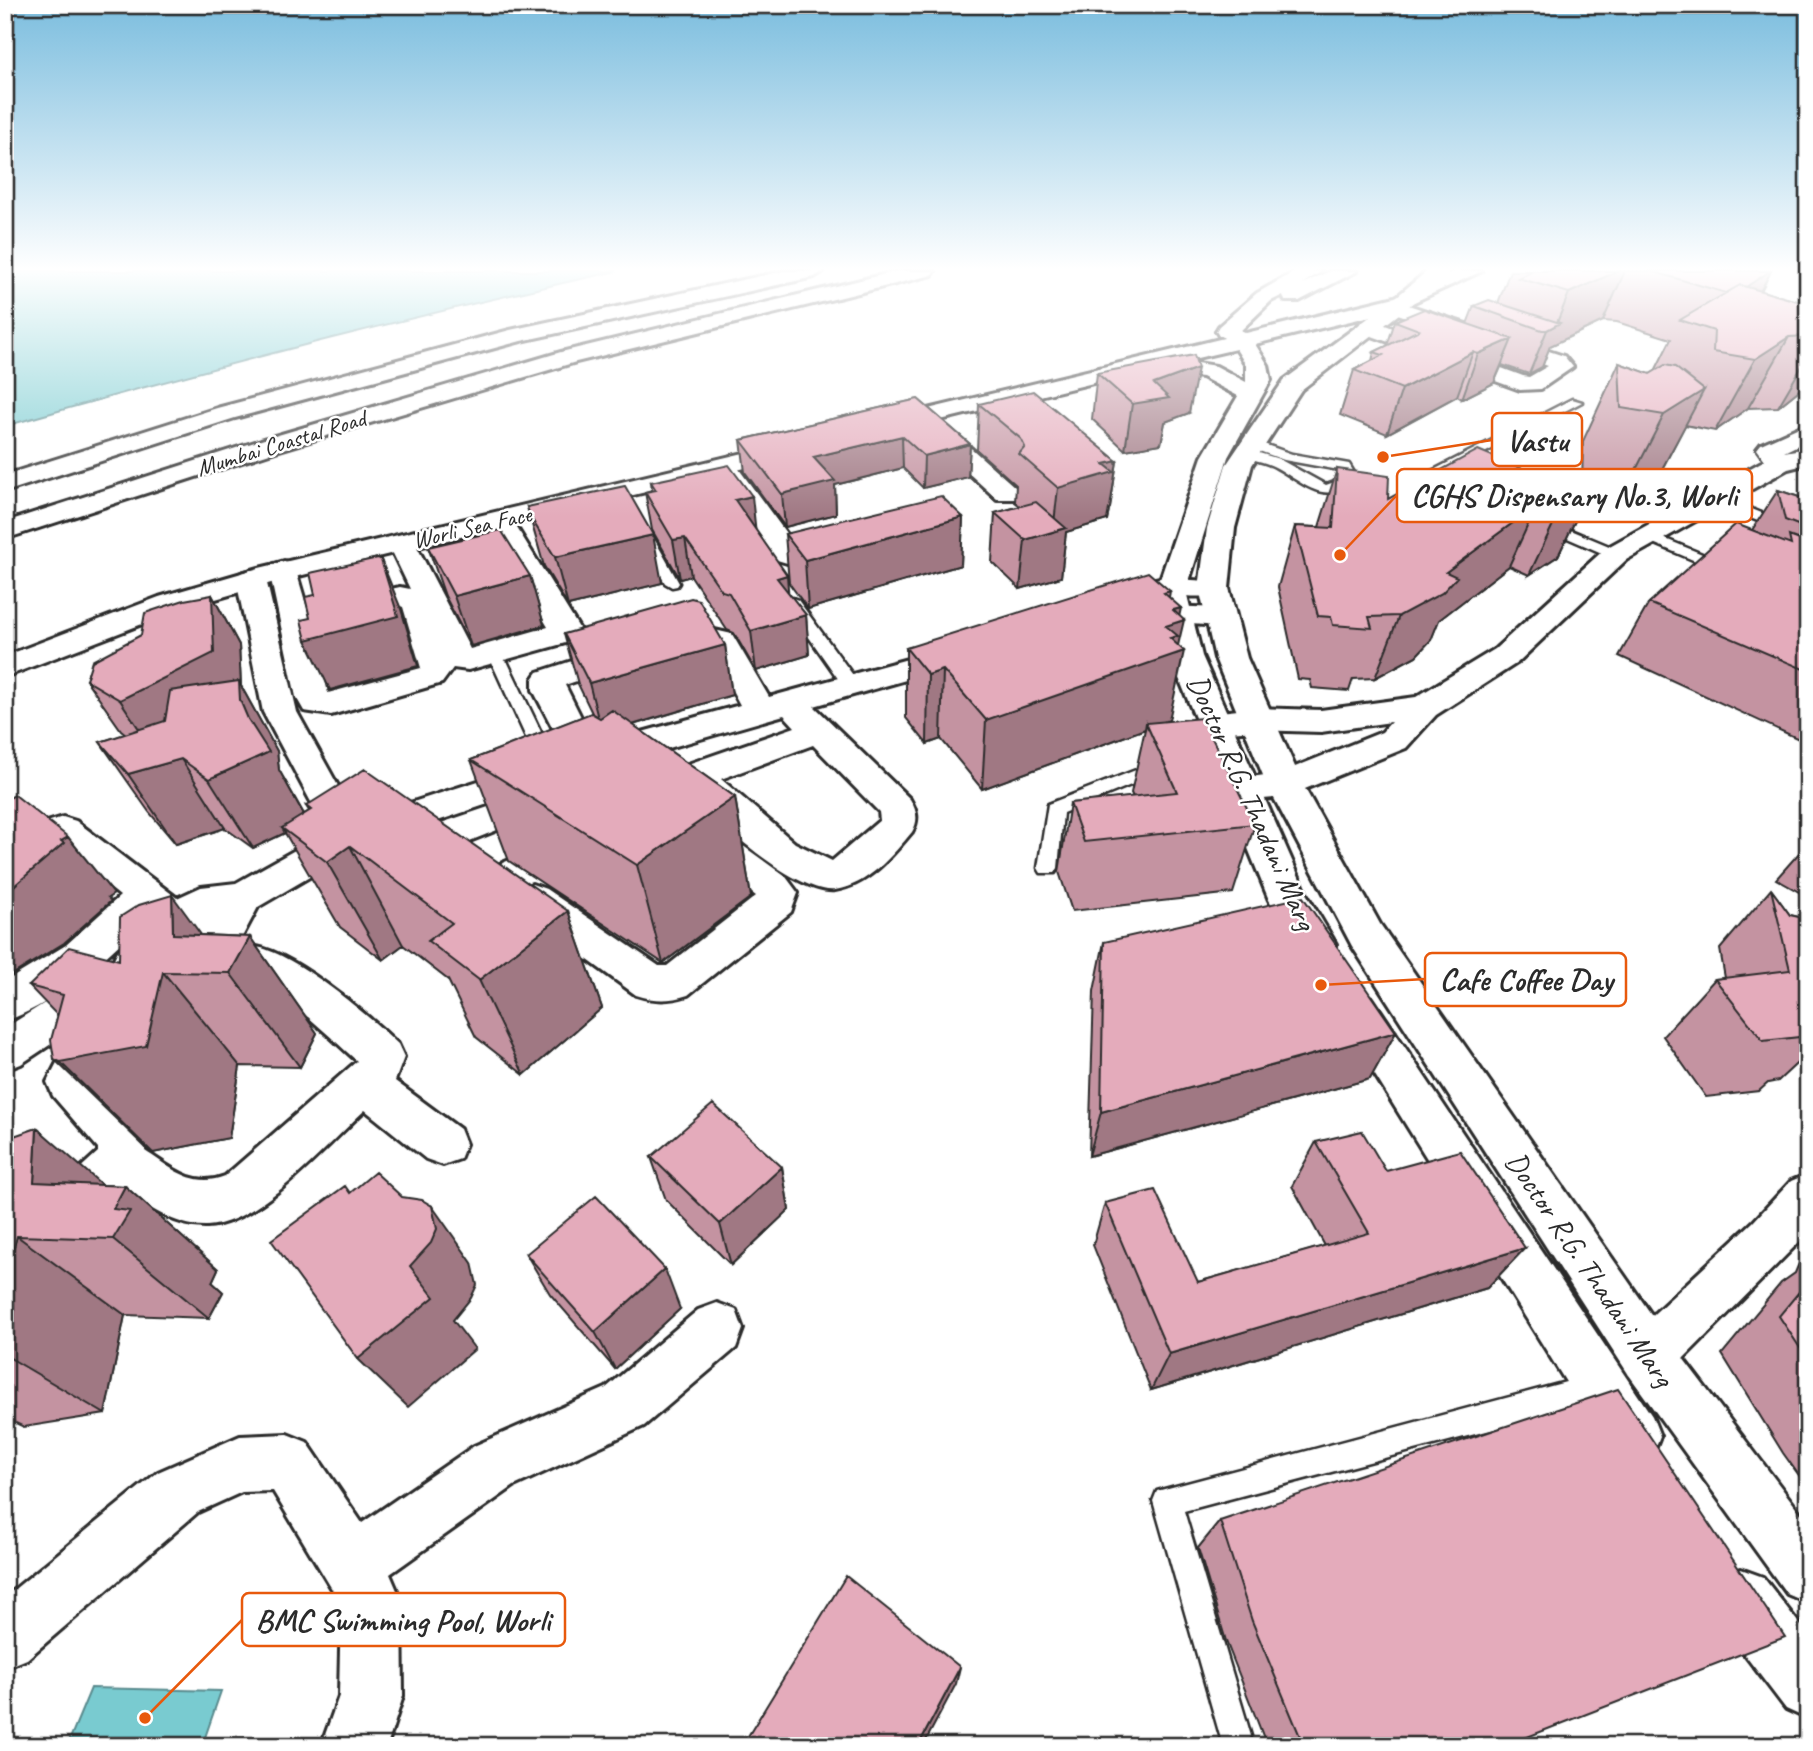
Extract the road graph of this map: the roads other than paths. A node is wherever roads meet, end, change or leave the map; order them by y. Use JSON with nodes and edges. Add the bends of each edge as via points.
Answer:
{"nodes":[{"id":1,"x":452,"y":353,"type":"edge"},
{"id":2,"x":590,"y":353,"type":"edge"},
{"id":3,"x":1157,"y":353,"type":"edge"},
{"id":4,"x":1179,"y":353,"type":"edge"},
{"id":5,"x":1255,"y":353,"type":"edge"},
{"id":6,"x":1283,"y":353,"type":"edge"},
{"id":7,"x":1335,"y":353,"type":"edge"},
{"id":8,"x":1438,"y":353,"type":"edge"},
{"id":9,"x":1533,"y":353,"type":"edge"},
{"id":10,"x":1137,"y":366,"type":"junction"},
{"id":11,"x":1292,"y":385,"type":"junction"},
{"id":12,"x":1251,"y":394,"type":"junction"},
{"id":13,"x":1576,"y":402,"type":"dead end"},
{"id":14,"x":922,"y":418,"type":"junction"},
{"id":15,"x":1808,"y":430,"type":"edge"},
{"id":16,"x":1249,"y":449,"type":"junction"},
{"id":17,"x":1808,"y":456,"type":"edge"},
{"id":18,"x":1779,"y":463,"type":"junction"},
{"id":19,"x":724,"y":466,"type":"junction"},
{"id":20,"x":5,"y":484,"type":"edge"},
{"id":21,"x":1468,"y":491,"type":"edge"},
{"id":22,"x":1006,"y":493,"type":"dead end"},
{"id":23,"x":1215,"y":498,"type":"junction"},
{"id":24,"x":1715,"y":499,"type":"junction"},
{"id":25,"x":1530,"y":517,"type":"edge"},
{"id":26,"x":499,"y":521,"type":"junction"},
{"id":27,"x":640,"y":526,"type":"edge"},
{"id":28,"x":5,"y":531,"type":"edge"},
{"id":29,"x":1651,"y":537,"type":"junction"},
{"id":30,"x":1808,"y":537,"type":"edge"},
{"id":31,"x":402,"y":543,"type":"junction"},
{"id":32,"x":788,"y":554,"type":"edge"},
{"id":33,"x":1616,"y":554,"type":"junction"},
{"id":34,"x":284,"y":570,"type":"junction"},
{"id":35,"x":1744,"y":576,"type":"edge"},
{"id":36,"x":251,"y":579,"type":"junction"},
{"id":37,"x":672,"y":583,"type":"dead end"},
{"id":38,"x":786,"y":593,"type":"edge"},
{"id":39,"x":1196,"y":602,"type":"junction"},
{"id":40,"x":1109,"y":608,"type":"edge"},
{"id":41,"x":295,"y":620,"type":"junction"},
{"id":42,"x":5,"y":646,"type":"edge"},
{"id":43,"x":987,"y":647,"type":"edge"},
{"id":44,"x":500,"y":663,"type":"dead end"},
{"id":45,"x":5,"y":667,"type":"edge"},
{"id":46,"x":852,"y":686,"type":"junction"},
{"id":47,"x":768,"y":703,"type":"junction"},
{"id":48,"x":1424,"y":707,"type":"junction"},
{"id":49,"x":818,"y":731,"type":"junction"},
{"id":50,"x":1224,"y":733,"type":"junction"},
{"id":51,"x":656,"y":740,"type":"junction"},
{"id":52,"x":586,"y":754,"type":"junction"},
{"id":53,"x":1181,"y":759,"type":"edge"},
{"id":54,"x":550,"y":770,"type":"junction"},
{"id":55,"x":695,"y":775,"type":"junction"},
{"id":56,"x":630,"y":783,"type":"edge"},
{"id":57,"x":1285,"y":785,"type":"junction"},
{"id":58,"x":1241,"y":789,"type":"junction"},
{"id":59,"x":587,"y":810,"type":"edge"},
{"id":60,"x":671,"y":813,"type":"edge"},
{"id":61,"x":412,"y":815,"type":"junction"},
{"id":62,"x":348,"y":837,"type":"junction"},
{"id":63,"x":5,"y":849,"type":"edge"},
{"id":64,"x":473,"y":858,"type":"junction"},
{"id":65,"x":1048,"y":868,"type":"dead end"},
{"id":66,"x":244,"y":897,"type":"junction"},
{"id":67,"x":161,"y":908,"type":"junction"},
{"id":68,"x":142,"y":996,"type":"junction"},
{"id":69,"x":5,"y":1004,"type":"edge"},
{"id":70,"x":5,"y":1051,"type":"edge"},
{"id":71,"x":363,"y":1083,"type":"junction"},
{"id":72,"x":443,"y":1144,"type":"dead end"},
{"id":73,"x":121,"y":1161,"type":"junction"},
{"id":74,"x":1808,"y":1196,"type":"edge"},
{"id":75,"x":5,"y":1255,"type":"edge"},
{"id":76,"x":718,"y":1329,"type":"dead end"},
{"id":77,"x":1648,"y":1356,"type":"junction"},
{"id":78,"x":1600,"y":1387,"type":"junction"},
{"id":79,"x":1652,"y":1466,"type":"edge"},
{"id":80,"x":354,"y":1564,"type":"junction"},
{"id":81,"x":1718,"y":1569,"type":"edge"},
{"id":82,"x":1808,"y":1573,"type":"edge"},
{"id":83,"x":5,"y":1637,"type":"edge"},
{"id":84,"x":1808,"y":1687,"type":"edge"},
{"id":85,"x":1235,"y":1736,"type":"dead end"},
{"id":86,"x":354,"y":1746,"type":"edge"}],
"edges":[{"from":1,"to":20,"type":"main road","name":"Mumbai Coastal Road","via":[[226,413]]},
{"from":2,"to":28,"type":"main road","name":"Mumbai Coastal Road","via":[[270,445]]},
{"from":3,"to":14,"type":"main road","via":[[858,425]]},
{"from":4,"to":10,"type":"main road"},
{"from":5,"to":12,"type":"main road","via":[[1259,380]]},
{"from":6,"to":11,"type":"main road","via":[[1294,368]]},
{"from":7,"to":11,"type":"main road"},
{"from":8,"to":9,"type":"main road","via":[[1520,383],[1533,384],[1562,367]]},
{"from":10,"to":12,"type":"main road","via":[[1208,371]]},
{"from":10,"to":14,"type":"main road"},
{"from":11,"to":16,"type":"main road"},
{"from":12,"to":23,"type":"main road","via":[[1215,457]]},
{"from":13,"to":21,"type":"lane","via":[[1431,475]]},
{"from":14,"to":22,"type":"main road"},
{"from":15,"to":18,"type":"main road","via":[[1770,449]]},
{"from":16,"to":16,"type":"lane","via":[[1309,485],[1337,487],[1348,474],[1344,467]]},
{"from":16,"to":23,"type":"main road"},
{"from":17,"to":18,"type":"main road"},
{"from":18,"to":24,"type":"main road"},
{"from":19,"to":26,"type":"main road","name":"Worli Sea Face","via":[[624,497]]},
{"from":19,"to":32,"type":"main road"},
{"from":19,"to":42,"type":"main road","name":"Worli Sea Face","via":[[811,436],[264,557],[161,587]]},
{"from":23,"to":39,"type":"main road"},
{"from":24,"to":29,"type":"main road"},
{"from":24,"to":30,"type":"lane"},
{"from":25,"to":33,"type":"lane"},
{"from":26,"to":31,"type":"main road","name":"Worli Sea Face"},
{"from":26,"to":31,"type":"main road","via":[[513,567],[559,619],[563,631],[468,660],[454,652],[437,585]]},
{"from":27,"to":37,"type":"lane"},
{"from":29,"to":33,"type":"main road"},
{"from":29,"to":35,"type":"lane"},
{"from":31,"to":34,"type":"main road","name":"Worli Sea Face"},
{"from":33,"to":48,"type":"main road","via":[[1506,656]]},
{"from":34,"to":36,"type":"main road","name":"Worli Sea Face"},
{"from":34,"to":41,"type":"main road"},
{"from":36,"to":45,"type":"main road","name":"Worli Sea Face","via":[[170,603]]},
{"from":36,"to":62,"type":"main road","via":[[280,712]]},
{"from":38,"to":46,"type":"lane"},
{"from":39,"to":40,"type":"main road","via":[[1142,614]]},
{"from":39,"to":50,"type":"main road","name":"Doctor R.G. Thadani Marg","via":[[1186,656]]},
{"from":41,"to":41,"type":"main road","via":[[316,703],[344,700],[431,676],[438,670],[416,602],[409,597]]},
{"from":43,"to":46,"type":"main road"},
{"from":44,"to":54,"type":"lane"},
{"from":46,"to":47,"type":"main road"},
{"from":47,"to":49,"type":"main road"},
{"from":47,"to":51,"type":"main road"},
{"from":47,"to":52,"type":"main road"},
{"from":47,"to":52,"type":"main road","via":[[721,641],[698,635],[683,637],[549,678],[549,690]]},
{"from":48,"to":50,"type":"main road"},
{"from":48,"to":57,"type":"main road","via":[[1394,740]]},
{"from":49,"to":55,"type":"main road"},
{"from":49,"to":55,"type":"main road","via":[[899,814],[900,823],[845,872],[822,874],[772,846]]},
{"from":50,"to":57,"type":"main road","name":"Doctor R.G. Thadani Marg"},
{"from":50,"to":58,"type":"main road","name":"Doctor R.G. Thadani Marg"},
{"from":51,"to":52,"type":"main road"},
{"from":51,"to":55,"type":"main road"},
{"from":52,"to":54,"type":"main road"},
{"from":52,"to":56,"type":"main road"},
{"from":53,"to":65,"type":"lane","via":[[1054,809]]},
{"from":54,"to":61,"type":"main road"},
{"from":57,"to":58,"type":"main road"},
{"from":57,"to":77,"type":"main road","name":"Doctor R.G. Thadani Marg","via":[[1366,935]]},
{"from":58,"to":78,"type":"main road","name":"Doctor R.G. Thadani Marg","via":[[1289,900]]},
{"from":59,"to":64,"type":"main road"},
{"from":60,"to":64,"type":"main road","via":[[778,893],[777,901],[673,983],[650,983]]},
{"from":61,"to":62,"type":"main road"},
{"from":61,"to":64,"type":"main road"},
{"from":62,"to":66,"type":"main road"},
{"from":63,"to":67,"type":"main road","via":[[64,830]]},
{"from":66,"to":67,"type":"main road"},
{"from":66,"to":68,"type":"main road","via":[[228,926],[168,965]]},
{"from":67,"to":68,"type":"main road","via":[[142,943]]},
{"from":67,"to":69,"type":"main road"},
{"from":68,"to":70,"type":"main road"},
{"from":68,"to":71,"type":"main road","via":[[253,962],[275,972],[382,1057],[378,1070]]},
{"from":68,"to":73,"type":"main road","via":[[79,1064],[69,1082],[122,1141]]},
{"from":71,"to":72,"type":"main road"},
{"from":71,"to":73,"type":"main road","via":[[226,1202],[185,1203]]},
{"from":73,"to":75,"type":"main road","via":[[80,1199]]},
{"from":74,"to":77,"type":"main road","via":[[1771,1239]]},
{"from":76,"to":80,"type":"main road","via":[[625,1407],[494,1466]]},
{"from":77,"to":82,"type":"main road","name":"Doctor R.G. Thadani Marg"},
{"from":78,"to":79,"type":"main road","name":"Doctor R.G. Thadani Marg"},
{"from":78,"to":85,"type":"lane","via":[[1167,1501]]},
{"from":80,"to":83,"type":"main road","via":[[287,1462],[240,1464],[178,1492]]},
{"from":80,"to":86,"type":"main road","via":[[372,1602],[371,1696]]},
{"from":81,"to":84,"type":"main road"}]}
